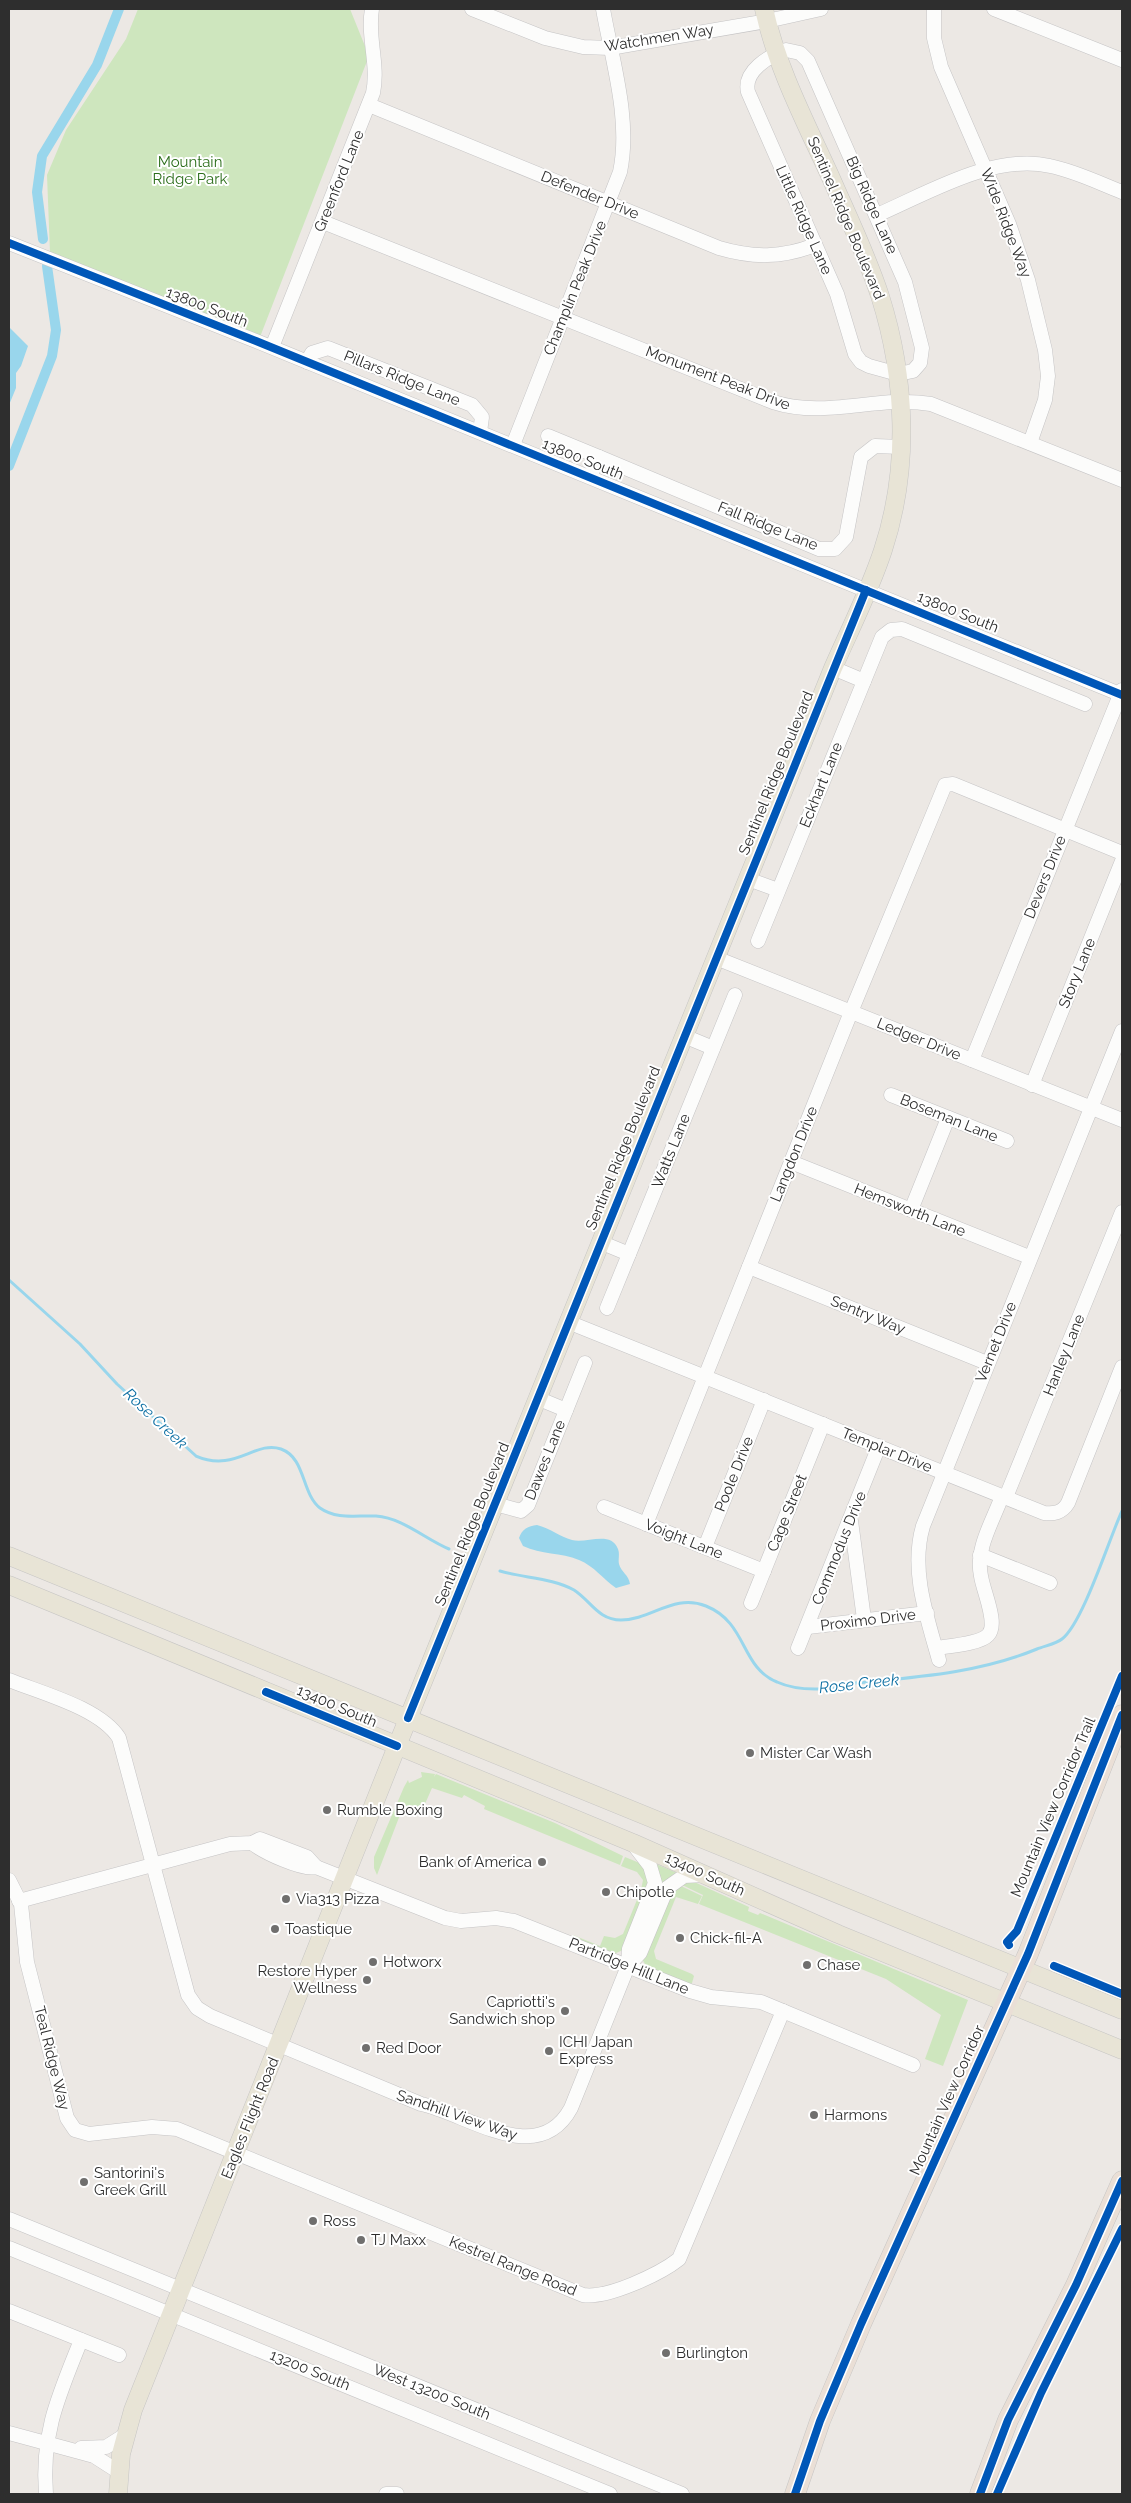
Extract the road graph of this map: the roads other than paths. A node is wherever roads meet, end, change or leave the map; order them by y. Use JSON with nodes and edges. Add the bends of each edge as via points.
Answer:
{"nodes":[{"id":1,"x":372,"y":9,"type":"edge"},
{"id":2,"x":472,"y":9,"type":"edge"},
{"id":3,"x":603,"y":9,"type":"edge"},
{"id":4,"x":821,"y":9,"type":"edge"},
{"id":5,"x":934,"y":9,"type":"edge"},
{"id":6,"x":994,"y":9,"type":"edge"},
{"id":7,"x":765,"y":15,"type":"edge"},
{"id":8,"x":610,"y":48,"type":"junction"},
{"id":9,"x":777,"y":54,"type":"junction"},
{"id":10,"x":1122,"y":60,"type":"edge"},
{"id":11,"x":369,"y":105,"type":"junction"},
{"id":12,"x":986,"y":168,"type":"junction"},
{"id":13,"x":1122,"y":192,"type":"edge"},
{"id":14,"x":609,"y":203,"type":"junction"},
{"id":15,"x":877,"y":215,"type":"junction"},
{"id":16,"x":323,"y":222,"type":"junction"},
{"id":17,"x":9,"y":243,"type":"edge"},
{"id":18,"x":815,"y":245,"type":"junction"},
{"id":19,"x":562,"y":318,"type":"junction"},
{"id":20,"x":272,"y":347,"type":"junction"},
{"id":21,"x":307,"y":362,"type":"junction"},
{"id":22,"x":898,"y":374,"type":"junction"},
{"id":23,"x":901,"y":403,"type":"junction"},
{"id":24,"x":480,"y":432,"type":"junction"},
{"id":25,"x":548,"y":436,"type":"dead end"},
{"id":26,"x":1030,"y":443,"type":"junction"},
{"id":27,"x":513,"y":446,"type":"junction"},
{"id":28,"x":901,"y":447,"type":"junction"},
{"id":29,"x":599,"y":457,"type":"junction"},
{"id":30,"x":590,"y":477,"type":"junction"},
{"id":31,"x":1122,"y":480,"type":"edge"},
{"id":32,"x":866,"y":590,"type":"junction"},
{"id":33,"x":953,"y":625,"type":"junction"},
{"id":34,"x":945,"y":647,"type":"junction"},
{"id":35,"x":1042,"y":662,"type":"junction"},
{"id":36,"x":833,"y":668,"type":"junction"},
{"id":37,"x":864,"y":681,"type":"junction"},
{"id":38,"x":1034,"y":684,"type":"junction"},
{"id":39,"x":1122,"y":693,"type":"edge"},
{"id":40,"x":1084,"y":704,"type":"dead end"},
{"id":41,"x":1064,"y":828,"type":"junction"},
{"id":42,"x":1122,"y":853,"type":"edge"},
{"id":43,"x":1122,"y":861,"type":"edge"},
{"id":44,"x":748,"y":879,"type":"junction"},
{"id":45,"x":778,"y":890,"type":"junction"},
{"id":46,"x":758,"y":941,"type":"dead end"},
{"id":47,"x":716,"y":958,"type":"junction"},
{"id":48,"x":735,"y":995,"type":"dead end"},
{"id":49,"x":851,"y":1012,"type":"junction"},
{"id":50,"x":1122,"y":1031,"type":"edge"},
{"id":51,"x":684,"y":1036,"type":"junction"},
{"id":52,"x":713,"y":1048,"type":"junction"},
{"id":53,"x":972,"y":1060,"type":"junction"},
{"id":54,"x":1032,"y":1084,"type":"junction"},
{"id":55,"x":891,"y":1095,"type":"dead end"},
{"id":56,"x":1092,"y":1108,"type":"junction"},
{"id":57,"x":948,"y":1118,"type":"junction"},
{"id":58,"x":1122,"y":1120,"type":"edge"},
{"id":59,"x":1007,"y":1141,"type":"dead end"},
{"id":60,"x":791,"y":1162,"type":"junction"},
{"id":61,"x":911,"y":1210,"type":"junction"},
{"id":62,"x":1122,"y":1212,"type":"edge"},
{"id":63,"x":600,"y":1242,"type":"junction"},
{"id":64,"x":629,"y":1254,"type":"junction"},
{"id":65,"x":1030,"y":1257,"type":"junction"},
{"id":66,"x":749,"y":1267,"type":"junction"},
{"id":67,"x":608,"y":1308,"type":"dead end"},
{"id":68,"x":568,"y":1322,"type":"junction"},
{"id":69,"x":585,"y":1363,"type":"dead end"},
{"id":70,"x":987,"y":1363,"type":"junction"},
{"id":71,"x":1122,"y":1367,"type":"edge"},
{"id":72,"x":705,"y":1376,"type":"junction"},
{"id":73,"x":537,"y":1398,"type":"junction"},
{"id":74,"x":764,"y":1400,"type":"junction"},
{"id":75,"x":566,"y":1410,"type":"junction"},
{"id":76,"x":823,"y":1424,"type":"junction"},
{"id":77,"x":879,"y":1446,"type":"junction"},
{"id":78,"x":944,"y":1472,"type":"junction"},
{"id":79,"x":1004,"y":1497,"type":"junction"},
{"id":80,"x":495,"y":1504,"type":"junction"},
{"id":81,"x":604,"y":1507,"type":"dead end"},
{"id":82,"x":850,"y":1518,"type":"junction"},
{"id":83,"x":646,"y":1524,"type":"junction"},
{"id":84,"x":705,"y":1547,"type":"junction"},
{"id":85,"x":980,"y":1555,"type":"junction"},
{"id":86,"x":9,"y":1556,"type":"edge"},
{"id":87,"x":764,"y":1571,"type":"junction"},
{"id":88,"x":1050,"y":1583,"type":"dead end"},
{"id":89,"x":9,"y":1585,"type":"edge"},
{"id":90,"x":751,"y":1603,"type":"dead end"},
{"id":91,"x":927,"y":1613,"type":"junction"},
{"id":92,"x":864,"y":1619,"type":"junction"},
{"id":93,"x":808,"y":1626,"type":"junction"},
{"id":94,"x":798,"y":1648,"type":"dead end"},
{"id":95,"x":938,"y":1654,"type":"joint"},
{"id":96,"x":9,"y":1680,"type":"edge"},
{"id":97,"x":1122,"y":1715,"type":"edge"},
{"id":98,"x":408,"y":1718,"type":"junction"},
{"id":99,"x":397,"y":1746,"type":"junction"},
{"id":100,"x":633,"y":1843,"type":"junction"},
{"id":101,"x":154,"y":1865,"type":"junction"},
{"id":102,"x":707,"y":1875,"type":"junction"},
{"id":103,"x":345,"y":1878,"type":"junction"},
{"id":104,"x":9,"y":1880,"type":"edge"},
{"id":105,"x":19,"y":1901,"type":"junction"},
{"id":106,"x":628,"y":1966,"type":"junction"},
{"id":107,"x":1021,"y":1969,"type":"junction"},
{"id":108,"x":1006,"y":2002,"type":"junction"},
{"id":109,"x":1122,"y":2010,"type":"edge"},
{"id":110,"x":783,"y":2011,"type":"junction"},
{"id":111,"x":278,"y":2046,"type":"junction"},
{"id":112,"x":1122,"y":2050,"type":"edge"},
{"id":113,"x":913,"y":2064,"type":"dead end"},
{"id":114,"x":236,"y":2153,"type":"junction"},
{"id":115,"x":1122,"y":2181,"type":"edge"},
{"id":116,"x":9,"y":2219,"type":"edge"},
{"id":117,"x":9,"y":2248,"type":"edge"},
{"id":118,"x":182,"y":2290,"type":"junction"},
{"id":119,"x":9,"y":2311,"type":"edge"},
{"id":120,"x":172,"y":2313,"type":"junction"},
{"id":121,"x":81,"y":2340,"type":"junction"},
{"id":122,"x":119,"y":2355,"type":"dead end"},
{"id":123,"x":9,"y":2433,"type":"edge"},
{"id":124,"x":125,"y":2435,"type":"junction"},
{"id":125,"x":46,"y":2444,"type":"junction"},
{"id":126,"x":70,"y":2449,"type":"junction"},
{"id":127,"x":119,"y":2472,"type":"junction"},
{"id":128,"x":46,"y":2494,"type":"edge"},
{"id":129,"x":118,"y":2494,"type":"edge"},
{"id":130,"x":386,"y":2494,"type":"edge"},
{"id":131,"x":398,"y":2494,"type":"edge"},
{"id":132,"x":610,"y":2494,"type":"edge"},
{"id":133,"x":682,"y":2494,"type":"edge"},
{"id":134,"x":795,"y":2494,"type":"edge"},
{"id":135,"x":980,"y":2494,"type":"edge"}],
"edges":[{"from":1,"to":11,"type":"street","name":"Greenford Lane","via":[[370,28],[376,77]]},
{"from":2,"to":8,"type":"street","name":"Watchmen Way","via":[[545,38],[583,47]]},
{"from":3,"to":8,"type":"street","name":"Champlin Peak Drive"},
{"from":4,"to":7,"type":"street","name":"Watchmen Way"},
{"from":5,"to":12,"type":"street","name":"Wide Ridge Way","via":[[938,58]]},
{"from":6,"to":10,"type":"street"},
{"from":7,"to":8,"type":"street","name":"Watchmen Way"},
{"from":7,"to":9,"type":"main road","name":"Sentinel Ridge Boulevard"},
{"from":8,"to":14,"type":"street","name":"Champlin Peak Drive","via":[[624,136],[620,172]]},
{"from":9,"to":15,"type":"street","name":"Big Ridge Lane","via":[[786,50],[796,51],[808,61]]},
{"from":9,"to":18,"type":"street","name":"Little Ridge Lane","via":[[752,74],[747,88]]},
{"from":9,"to":22,"type":"main road","name":"Sentinel Ridge Boulevard","via":[[871,271],[889,327]]},
{"from":11,"to":14,"type":"street","name":"Defender Drive"},
{"from":11,"to":16,"type":"street","name":"Greenford Lane"},
{"from":12,"to":13,"type":"street","via":[[1008,163],[1038,163]]},
{"from":12,"to":15,"type":"street"},
{"from":12,"to":26,"type":"street","name":"Wide Ridge Way","via":[[1025,271],[1047,363],[1045,400]]},
{"from":14,"to":18,"type":"street","name":"Defender Drive","via":[[719,248],[744,254],[776,255]]},
{"from":14,"to":19,"type":"street","name":"Champlin Peak Drive"},
{"from":15,"to":22,"type":"street","name":"Big Ridge Lane","via":[[905,282],[922,348],[916,367],[909,373]]},
{"from":16,"to":19,"type":"street","name":"Monument Peak Drive"},
{"from":16,"to":20,"type":"street","name":"Greenford Lane"},
{"from":17,"to":20,"type":"street","name":"13800 South"},
{"from":18,"to":22,"type":"street","name":"Little Ridge Lane","via":[[841,306],[854,354],[865,364]]},
{"from":19,"to":23,"type":"street","name":"Monument Peak Drive","via":[[784,406],[819,409]]},
{"from":19,"to":27,"type":"street","name":"Champlin Peak Drive"},
{"from":20,"to":21,"type":"street","name":"13800 South"},
{"from":21,"to":24,"type":"street","name":"13800 South"},
{"from":21,"to":24,"type":"street","name":"Pillars Ridge Lane","via":[[312,353],[328,348],[472,405],[482,417]]},
{"from":22,"to":23,"type":"main road","name":"Sentinel Ridge Boulevard"},
{"from":23,"to":26,"type":"street","name":"Monument Peak Drive","via":[[939,406]]},
{"from":23,"to":28,"type":"main road","name":"Sentinel Ridge Boulevard"},
{"from":24,"to":27,"type":"street","name":"13800 South"},
{"from":25,"to":29,"type":"street","name":"Fall Ridge Lane"},
{"from":26,"to":31,"type":"street","name":"Monument Peak Drive"},
{"from":27,"to":30,"type":"street","name":"13800 South"},
{"from":28,"to":29,"type":"street","name":"Fall Ridge Lane","via":[[875,446],[861,457],[846,537],[835,549],[820,548]]},
{"from":28,"to":32,"type":"main road","name":"Sentinel Ridge Boulevard","via":[[889,530]]},
{"from":29,"to":30,"type":"street"},
{"from":30,"to":32,"type":"street","name":"13800 South"},
{"from":32,"to":33,"type":"street","name":"13800 South"},
{"from":32,"to":36,"type":"main road","name":"Sentinel Ridge Boulevard"},
{"from":33,"to":34,"type":"street"},
{"from":33,"to":35,"type":"street","name":"13800 South"},
{"from":34,"to":37,"type":"street","name":"Eckhart Lane","via":[[902,629],[891,630],[882,636]]},
{"from":34,"to":38,"type":"street"},
{"from":35,"to":38,"type":"street"},
{"from":35,"to":39,"type":"street","name":"13800 South"},
{"from":36,"to":37,"type":"street"},
{"from":36,"to":44,"type":"main road","name":"Sentinel Ridge Boulevard"},
{"from":37,"to":45,"type":"street","name":"Eckhart Lane"},
{"from":38,"to":40,"type":"street"},
{"from":39,"to":41,"type":"street","name":"Devers Drive"},
{"from":41,"to":42,"type":"street"},
{"from":41,"to":49,"type":"street","name":"Langdon Drive","via":[[953,784],[945,785]]},
{"from":41,"to":53,"type":"street","name":"Devers Drive"},
{"from":43,"to":54,"type":"street","name":"Story Lane"},
{"from":44,"to":45,"type":"street"},
{"from":44,"to":47,"type":"main road","name":"Sentinel Ridge Boulevard"},
{"from":45,"to":46,"type":"street","name":"Eckhart Lane"},
{"from":47,"to":49,"type":"street","name":"Ledger Drive"},
{"from":47,"to":51,"type":"main road","name":"Sentinel Ridge Boulevard"},
{"from":48,"to":52,"type":"street","name":"Watts Lane"},
{"from":49,"to":53,"type":"street","name":"Ledger Drive"},
{"from":49,"to":60,"type":"street","name":"Langdon Drive"},
{"from":50,"to":56,"type":"street","name":"Vernet Drive"},
{"from":51,"to":52,"type":"street"},
{"from":51,"to":63,"type":"main road","name":"Sentinel Ridge Boulevard"},
{"from":52,"to":64,"type":"street","name":"Watts Lane"},
{"from":53,"to":54,"type":"street","name":"Ledger Drive"},
{"from":54,"to":56,"type":"street","name":"Ledger Drive"},
{"from":55,"to":57,"type":"street","name":"Boseman Lane"},
{"from":56,"to":58,"type":"street","name":"Ledger Drive"},
{"from":56,"to":65,"type":"street","name":"Vernet Drive"},
{"from":57,"to":59,"type":"street","name":"Boseman Lane"},
{"from":57,"to":61,"type":"street"},
{"from":60,"to":61,"type":"street","name":"Hemsworth Lane"},
{"from":60,"to":66,"type":"street","name":"Langdon Drive"},
{"from":61,"to":65,"type":"street","name":"Hemsworth Lane"},
{"from":62,"to":79,"type":"street","name":"Hanley Lane"},
{"from":63,"to":64,"type":"street"},
{"from":63,"to":68,"type":"main road","name":"Sentinel Ridge Boulevard"},
{"from":64,"to":67,"type":"street","name":"Watts Lane"},
{"from":65,"to":70,"type":"street","name":"Vernet Drive"},
{"from":66,"to":70,"type":"street","name":"Sentry Way"},
{"from":66,"to":72,"type":"street","name":"Langdon Drive"},
{"from":68,"to":72,"type":"street","name":"Templar Drive"},
{"from":68,"to":73,"type":"main road","name":"Sentinel Ridge Boulevard"},
{"from":69,"to":75,"type":"street","name":"Dawes Lane"},
{"from":70,"to":78,"type":"street","name":"Vernet Drive"},
{"from":71,"to":79,"type":"street","name":"Templar Drive","via":[[1066,1506],[1056,1513],[1044,1513]]},
{"from":72,"to":74,"type":"street","name":"Templar Drive"},
{"from":72,"to":83,"type":"street","name":"Langdon Drive"},
{"from":73,"to":75,"type":"street","name":"Dawes Lane"},
{"from":73,"to":80,"type":"main road","name":"Sentinel Ridge Boulevard"},
{"from":74,"to":76,"type":"street","name":"Templar Drive"},
{"from":74,"to":84,"type":"street","name":"Poole Drive"},
{"from":75,"to":80,"type":"street","name":"Dawes Lane","via":[[528,1505],[521,1511]]},
{"from":76,"to":77,"type":"street","name":"Templar Drive"},
{"from":76,"to":87,"type":"street","name":"Cage Street"},
{"from":77,"to":78,"type":"street","name":"Templar Drive"},
{"from":77,"to":82,"type":"street","name":"Commodus Drive"},
{"from":78,"to":79,"type":"street","name":"Templar Drive"},
{"from":78,"to":91,"type":"street","name":"Vernet Drive","via":[[923,1526],[918,1550],[918,1568]]},
{"from":79,"to":85,"type":"street","name":"Hanley Lane"},
{"from":80,"to":98,"type":"main road","name":"Sentinel Ridge Boulevard"},
{"from":81,"to":83,"type":"street","name":"Voight Lane"},
{"from":82,"to":92,"type":"street"},
{"from":82,"to":93,"type":"street","name":"Commodus Drive"},
{"from":83,"to":84,"type":"street","name":"Voight Lane"},
{"from":84,"to":87,"type":"street","name":"Voight Lane"},
{"from":85,"to":88,"type":"street"},
{"from":85,"to":95,"type":"street","name":"Hanley Lane","via":[[980,1576],[992,1623],[991,1632],[982,1640]]},
{"from":86,"to":98,"type":"main road","name":"13400 South"},
{"from":87,"to":90,"type":"street","name":"Cage Street"},
{"from":89,"to":99,"type":"main road","name":"13400 South"},
{"from":91,"to":92,"type":"street","name":"Proximo Drive"},
{"from":91,"to":95,"type":"street","name":"Vernet Drive"},
{"from":92,"to":93,"type":"street","name":"Proximo Drive"},
{"from":93,"to":94,"type":"street","name":"Commodus Drive"},
{"from":96,"to":101,"type":"street","name":"Sandhill View Way","via":[[96,1716],[115,1731],[122,1744]]},
{"from":97,"to":107,"type":"highway","name":"Mountain View Corridor"},
{"from":98,"to":99,"type":"main road","name":"Sentinel Ridge Boulevard"},
{"from":98,"to":107,"type":"main road","name":"13400 South"},
{"from":99,"to":100,"type":"main road","name":"13400 South"},
{"from":99,"to":103,"type":"main road","name":"Eagles Flight Road"},
{"from":100,"to":102,"type":"main road","name":"13400 South"},
{"from":100,"to":106,"type":"street","name":"Sandhill View Way","via":[[650,1866],[654,1882],[629,1949]]},
{"from":101,"to":103,"type":"street","name":"Partridge Hill Lane","via":[[230,1844],[252,1843],[304,1867],[316,1867]]},
{"from":101,"to":105,"type":"street"},
{"from":101,"to":111,"type":"street","name":"Sandhill View Way","via":[[193,2004],[203,2013]]},
{"from":102,"to":106,"type":"street","name":"Sandhill View Way","via":[[684,1876],[672,1882],[640,1953]]},
{"from":102,"to":108,"type":"main road","name":"13400 South","via":[[838,1934]]},
{"from":103,"to":106,"type":"street","name":"Partridge Hill Lane","via":[[445,1918],[514,1921]]},
{"from":103,"to":111,"type":"main road","name":"Eagles Flight Road"},
{"from":104,"to":105,"type":"street","name":"Teal Ridge Way"},
{"from":105,"to":114,"type":"street","name":"Teal Ridge Way","via":[[27,1962],[67,2118],[72,2126],[89,2134],[170,2127]]},
{"from":106,"to":110,"type":"street","name":"Partridge Hill Lane","via":[[705,1996],[755,2001]]},
{"from":106,"to":111,"type":"street","name":"Sandhill View Way","via":[[569,2110],[553,2128],[537,2136],[519,2138],[508,2135]]},
{"from":107,"to":108,"type":"highway","name":"Mountain View Corridor"},
{"from":107,"to":109,"type":"main road","name":"13400 South"},
{"from":108,"to":112,"type":"main road","name":"13400 South"},
{"from":108,"to":134,"type":"highway","name":"Mountain View Corridor","via":[[857,2333],[820,2420]]},
{"from":110,"to":113,"type":"street","name":"Partridge Hill Lane"},
{"from":110,"to":114,"type":"street","name":"Kestrel Range Road","via":[[679,2259],[668,2268],[600,2295],[577,2293]]},
{"from":111,"to":114,"type":"main road","name":"Eagles Flight Road"},
{"from":114,"to":118,"type":"main road","name":"Eagles Flight Road"},
{"from":115,"to":135,"type":"highway","via":[[1076,2285],[1008,2420]]},
{"from":116,"to":118,"type":"street"},
{"from":117,"to":120,"type":"street","name":"13200 South"},
{"from":118,"to":120,"type":"main road","name":"Eagles Flight Road"},
{"from":118,"to":133,"type":"street","name":"West 13200 South"},
{"from":119,"to":121,"type":"street"},
{"from":120,"to":124,"type":"main road","name":"Eagles Flight Road"},
{"from":120,"to":132,"type":"street","name":"13200 South"},
{"from":121,"to":122,"type":"street"},
{"from":121,"to":125,"type":"street","via":[[54,2410]]},
{"from":123,"to":125,"type":"street"},
{"from":124,"to":126,"type":"street","via":[[106,2447]]},
{"from":124,"to":127,"type":"main road","name":"Eagles Flight Road"},
{"from":125,"to":126,"type":"street"},
{"from":125,"to":128,"type":"street"},
{"from":126,"to":127,"type":"street","via":[[99,2459]]},
{"from":127,"to":129,"type":"main road","name":"Eagles Flight Road"},
{"from":130,"to":131,"type":"street"}]}
